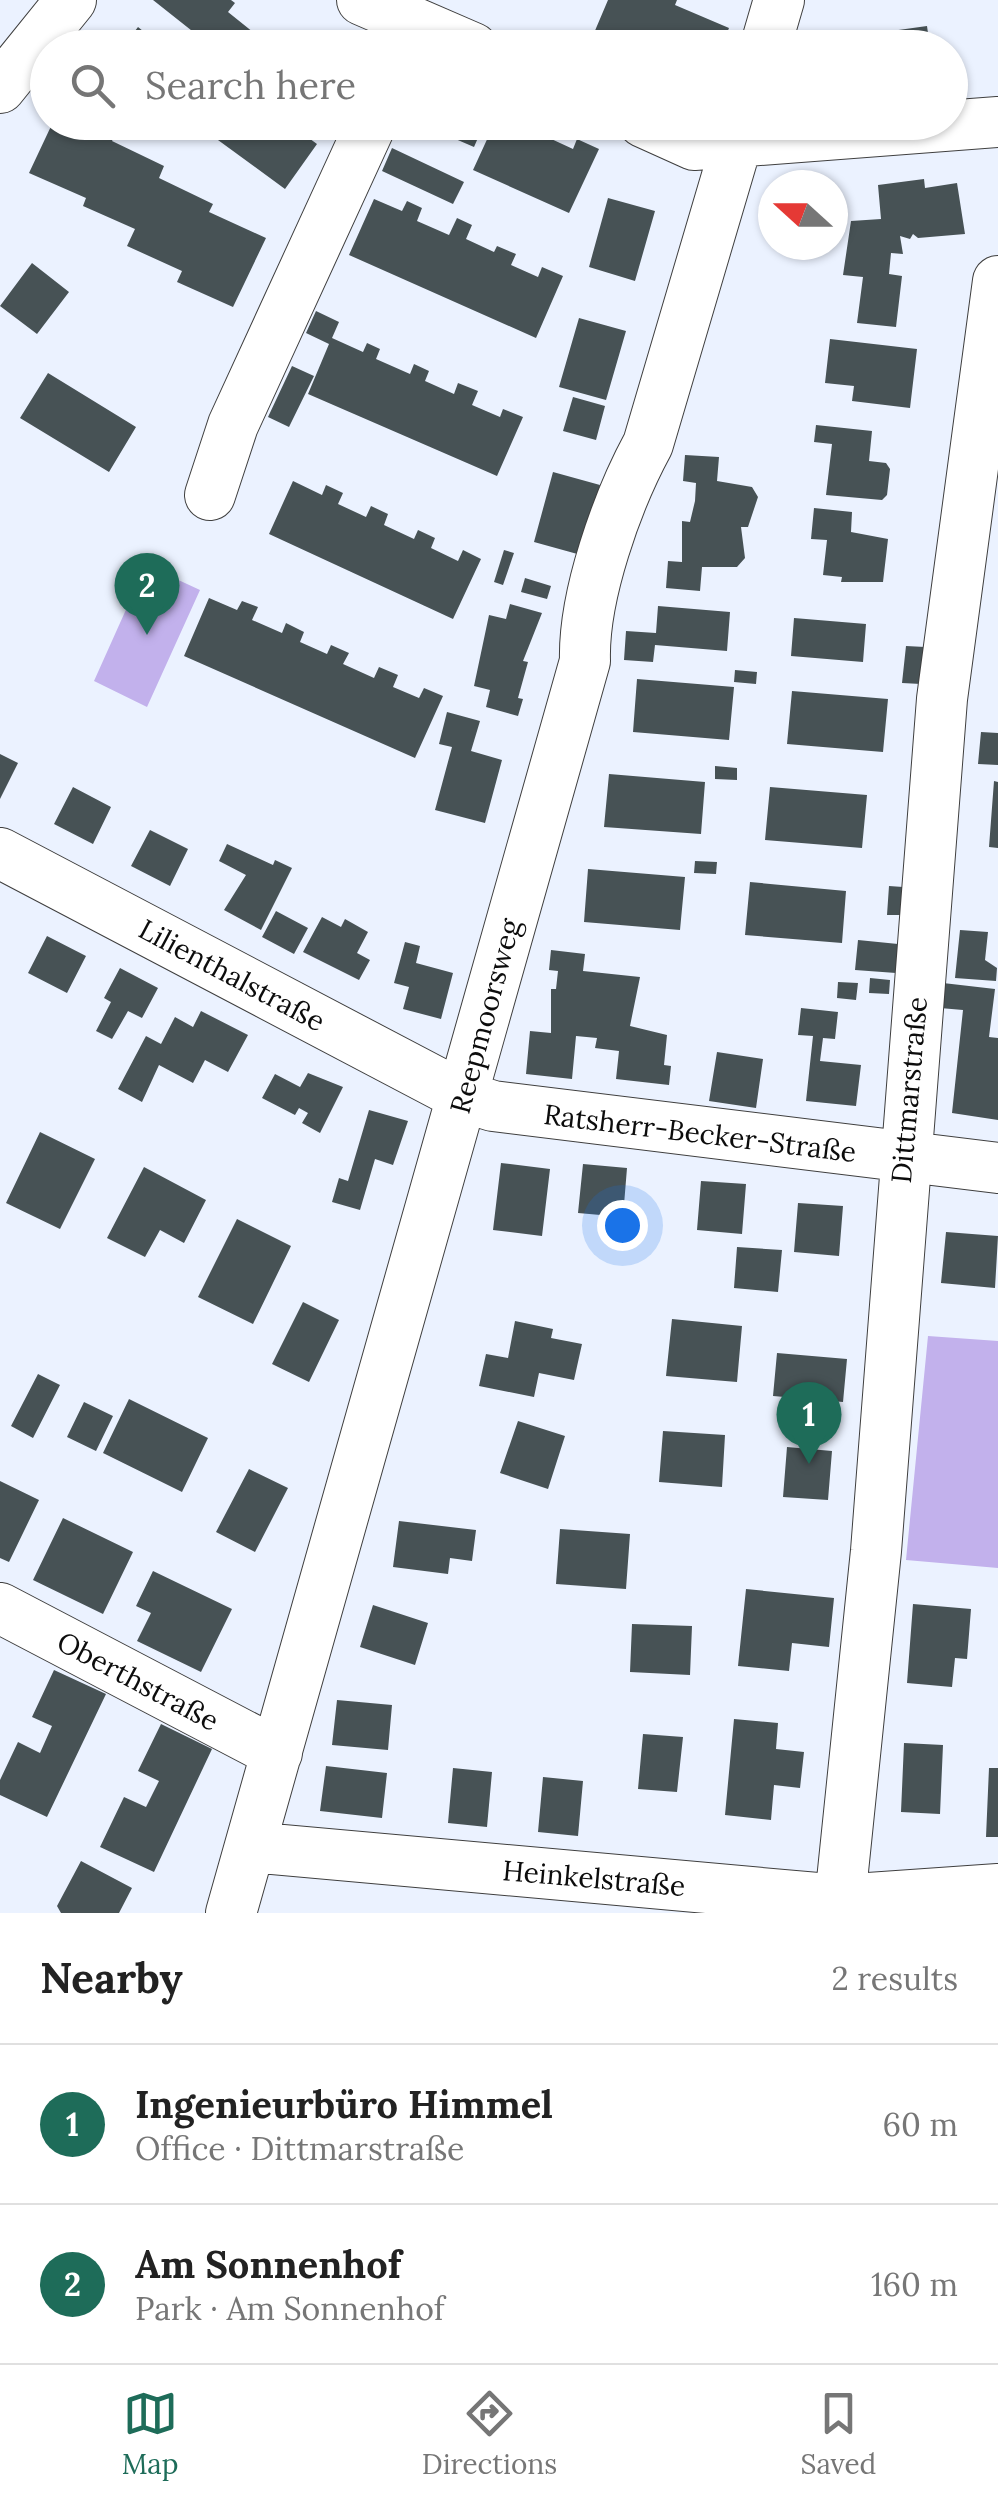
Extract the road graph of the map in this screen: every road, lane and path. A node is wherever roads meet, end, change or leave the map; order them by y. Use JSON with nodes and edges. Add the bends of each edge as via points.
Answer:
{"nodes":[{"id":1,"x":362,"y":0,"type":"edge"},
{"id":2,"x":779,"y":0,"type":"edge"},
{"id":3,"x":60,"y":4,"type":"edge"},
{"id":4,"x":41,"y":30,"type":"edge"},
{"id":5,"x":405,"y":30,"type":"edge"},
{"id":6,"x":771,"y":30,"type":"edge"},
{"id":7,"x":30,"y":46,"type":"edge"},
{"id":8,"x":0,"y":88,"type":"edge"},
{"id":9,"x":998,"y":122,"type":"edge"},
{"id":10,"x":968,"y":123,"type":"edge"},
{"id":11,"x":364,"y":140,"type":"edge"},
{"id":12,"x":683,"y":140,"type":"edge"},
{"id":13,"x":713,"y":140,"type":"edge"},
{"id":14,"x":738,"y":140,"type":"edge"},
{"id":15,"x":998,"y":281,"type":"edge"},
{"id":16,"x":210,"y":495,"type":"dead end"},
{"id":17,"x":0,"y":853,"type":"edge"},
{"id":18,"x":464,"y":1097,"type":"junction"},
{"id":19,"x":903,"y":1160,"type":"junction"},
{"id":20,"x":998,"y":1168,"type":"edge"},
{"id":21,"x":0,"y":1608,"type":"edge"},
{"id":22,"x":277,"y":1753,"type":"junction"},
{"id":23,"x":250,"y":1847,"type":"junction"},
{"id":24,"x":966,"y":1898,"type":"edge"},
{"id":25,"x":840,"y":1900,"type":"junction"},
{"id":26,"x":231,"y":1913,"type":"edge"}],
"edges":[{"from":1,"to":5,"type":"street"},
{"from":2,"to":6,"type":"street"},
{"from":3,"to":4,"type":"street"},
{"from":7,"to":8,"type":"street"},
{"from":9,"to":10,"type":"street"},
{"from":11,"to":16,"type":"street","via":[[233,426]]},
{"from":12,"to":13,"type":"street"},
{"from":14,"to":18,"type":"street","name":"Reepmoorsweg","via":[[648,444],[627,482],[584,629],[585,661]]},
{"from":15,"to":19,"type":"street","name":"Dittmarstraße","via":[[942,699]]},
{"from":17,"to":18,"type":"street","name":"Lilienthalstraße"},
{"from":18,"to":19,"type":"street","name":"Ratsherr-Becker-Straße"},
{"from":18,"to":22,"type":"street","name":"Reepmoorsweg"},
{"from":19,"to":20,"type":"street","name":"Ratsherr-Becker-Straße"},
{"from":19,"to":25,"type":"street","name":"Dittmarstraße","via":[[876,1551]]},
{"from":21,"to":22,"type":"street","name":"Oberthstraße"},
{"from":22,"to":23,"type":"street","name":"Reepmoorsweg"},
{"from":23,"to":25,"type":"street","name":"Heinkelstraße"},
{"from":23,"to":26,"type":"street","name":"Reepmoorsweg"},
{"from":24,"to":25,"type":"street","name":"Heinkelstraße"}]}
